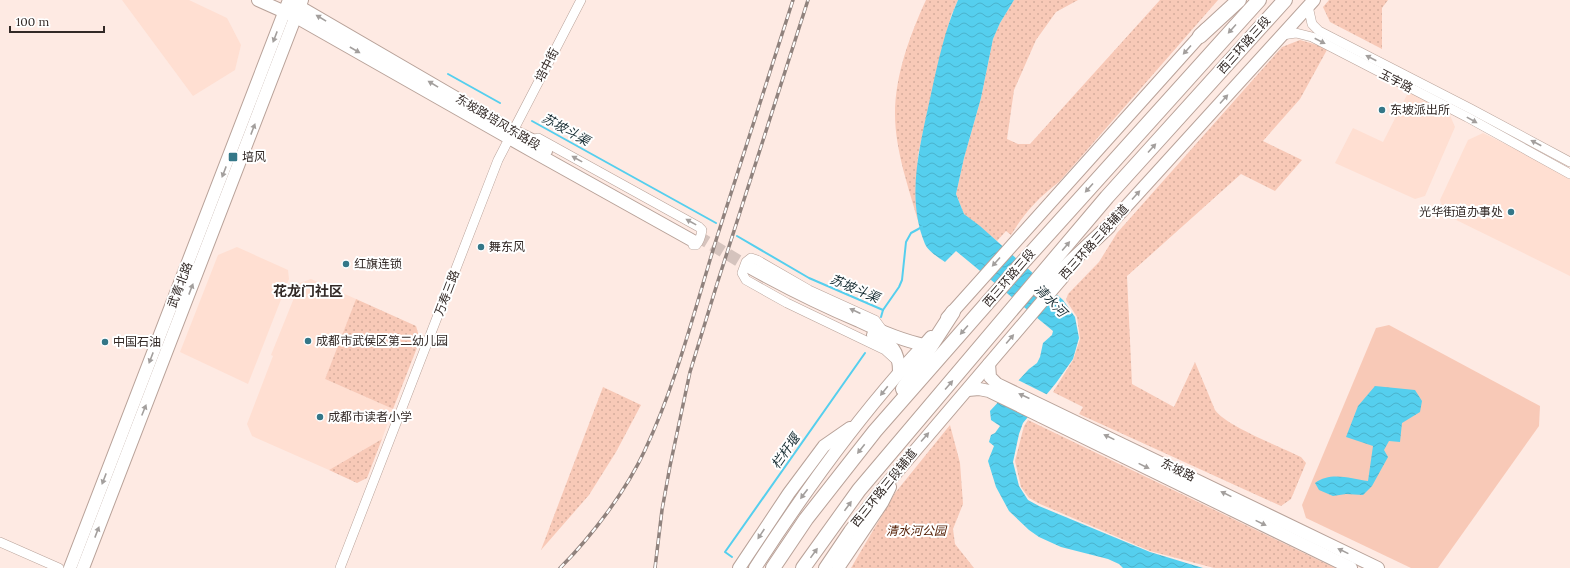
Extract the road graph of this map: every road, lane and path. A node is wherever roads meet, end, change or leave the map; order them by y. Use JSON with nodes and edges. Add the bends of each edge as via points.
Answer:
{"nodes":[{"id":1,"x":258,"y":0,"type":"edge"},
{"id":2,"x":581,"y":0,"type":"edge"},
{"id":3,"x":1232,"y":0,"type":"edge"},
{"id":4,"x":1238,"y":0,"type":"edge"},
{"id":5,"x":1258,"y":0,"type":"edge"},
{"id":6,"x":1285,"y":0,"type":"edge"},
{"id":7,"x":288,"y":3,"type":"edge"},
{"id":8,"x":1311,"y":3,"type":"edge"},
{"id":9,"x":300,"y":8,"type":"edge"},
{"id":10,"x":1312,"y":24,"type":"junction"},
{"id":11,"x":1303,"y":34,"type":"junction"},
{"id":12,"x":1282,"y":35,"type":"junction"},
{"id":13,"x":1200,"y":36,"type":"junction"},
{"id":14,"x":511,"y":134,"type":"junction"},
{"id":15,"x":532,"y":140,"type":"junction"},
{"id":16,"x":520,"y":144,"type":"junction"},
{"id":17,"x":1570,"y":162,"type":"edge"},
{"id":18,"x":1570,"y":174,"type":"edge"},
{"id":19,"x":1109,"y":226,"type":"joint"},
{"id":20,"x":1048,"y":282,"type":"junction"},
{"id":21,"x":1023,"y":310,"type":"junction"},
{"id":22,"x":953,"y":312,"type":"junction"},
{"id":23,"x":886,"y":333,"type":"junction"},
{"id":24,"x":924,"y":345,"type":"junction"},
{"id":25,"x":989,"y":364,"type":"junction"},
{"id":26,"x":899,"y":369,"type":"junction"},
{"id":27,"x":996,"y":389,"type":"junction"},
{"id":28,"x":968,"y":390,"type":"junction"},
{"id":29,"x":1048,"y":413,"type":"junction"},
{"id":30,"x":860,"y":421,"type":"junction"},
{"id":31,"x":876,"y":431,"type":"junction"},
{"id":32,"x":899,"y":469,"type":"junction"},
{"id":33,"x":0,"y":542,"type":"edge"},
{"id":34,"x":59,"y":568,"type":"edge"},
{"id":35,"x":70,"y":568,"type":"edge"},
{"id":36,"x":83,"y":568,"type":"edge"},
{"id":37,"x":340,"y":568,"type":"edge"},
{"id":38,"x":739,"y":568,"type":"edge"},
{"id":39,"x":755,"y":568,"type":"edge"},
{"id":40,"x":773,"y":568,"type":"edge"},
{"id":41,"x":803,"y":568,"type":"edge"},
{"id":42,"x":825,"y":568,"type":"edge"},
{"id":43,"x":838,"y":568,"type":"edge"},
{"id":44,"x":1351,"y":568,"type":"edge"},
{"id":45,"x":1378,"y":568,"type":"edge"}],
"edges":[{"from":1,"to":7,"type":"main road","name":"东坡路培风东路段"},
{"from":2,"to":14,"type":"street","name":"培中街"},
{"from":3,"to":13,"type":"main road"},
{"from":4,"to":13,"type":"highway"},
{"from":5,"to":31,"type":"highway","name":"西三环路三段","one_way":true,"via":[[1024,261]]},
{"from":20,"to":6,"type":"highway","name":"西三环路三段","one_way":true,"via":[[1107,197]]},
{"from":7,"to":9,"type":"main road","name":"东坡路培风东路段"},
{"from":7,"to":35,"type":"main road","name":"武青北路","one_way":true},
{"from":8,"to":10,"type":"street"},
{"from":8,"to":12,"type":"main road","name":"西三环路三段辅道"},
{"from":9,"to":14,"type":"main road","name":"东坡路培风东路段"},
{"from":36,"to":9,"type":"main road","name":"武青北路","one_way":true},
{"from":10,"to":11,"type":"street"},
{"from":17,"to":10,"type":"street","name":"玉宇路","one_way":true,"via":[[1319,31]]},
{"from":11,"to":12,"type":"street","name":"玉宇路"},
{"from":11,"to":18,"type":"street","name":"玉宇路","one_way":true,"via":[[1467,117]]},
{"from":19,"to":12,"type":"main road","name":"西三环路三段辅道","one_way":true},
{"from":13,"to":22,"type":"main road","one_way":true},
{"from":14,"to":15,"type":"main road","name":"东坡路培风东路段"},
{"from":14,"to":16,"type":"main road","name":"东坡路培风东路段"},
{"from":14,"to":37,"type":"street","name":"万寿三路","via":[[498,160]]},
{"from":15,"to":16,"type":"main road","name":"东坡路培风东路段","via":[[535,145],[696,239]]},
{"from":16,"to":15,"type":"street","one_way":true,"via":[[531,157],[671,234],[692,245],[699,242],[702,230],[699,227],[538,138]]},
{"from":19,"to":20,"type":"highway"},
{"from":20,"to":21,"type":"highway","name":"西三环路三段"},
{"from":25,"to":21,"type":"main road","name":"西三环路三段辅道","one_way":true},
{"from":41,"to":21,"type":"highway","name":"西三环路三段","one_way":true,"via":[[859,490],[983,345]]},
{"from":22,"to":24,"type":"main road"},
{"from":22,"to":31,"type":"highway"},
{"from":23,"to":24,"type":"main road"},
{"from":23,"to":26,"type":"main road","via":[[748,270],[801,302],[882,339],[898,355]]},
{"from":23,"to":26,"type":"street","one_way":true,"via":[[875,320],[810,290],[757,260],[751,258],[746,262],[742,273],[746,280],[787,303],[885,350],[892,355]]},
{"from":24,"to":26,"type":"main road"},
{"from":25,"to":27,"type":"main road","via":[[990,377]]},
{"from":25,"to":28,"type":"main road","name":"西三环路三段辅道"},
{"from":26,"to":30,"type":"main road","one_way":true},
{"from":27,"to":28,"type":"main road","name":"东坡路"},
{"from":27,"to":29,"type":"main road","name":"东坡路"},
{"from":32,"to":28,"type":"main road","name":"西三环路三段辅道","one_way":true},
{"from":29,"to":44,"type":"main road","name":"东坡路","one_way":true},
{"from":45,"to":29,"type":"main road","name":"东坡路","one_way":true},
{"from":30,"to":38,"type":"main road","one_way":true,"via":[[824,446]]},
{"from":30,"to":39,"type":"main road","one_way":true,"via":[[792,511]]},
{"from":31,"to":40,"type":"highway","name":"西三环路三段","one_way":true,"via":[[803,523]]},
{"from":32,"to":42,"type":"main road","name":"西三环路三段辅道","via":[[850,531]]},
{"from":32,"to":43,"type":"main road","via":[[882,503]]},
{"from":33,"to":34,"type":"street"}]}
